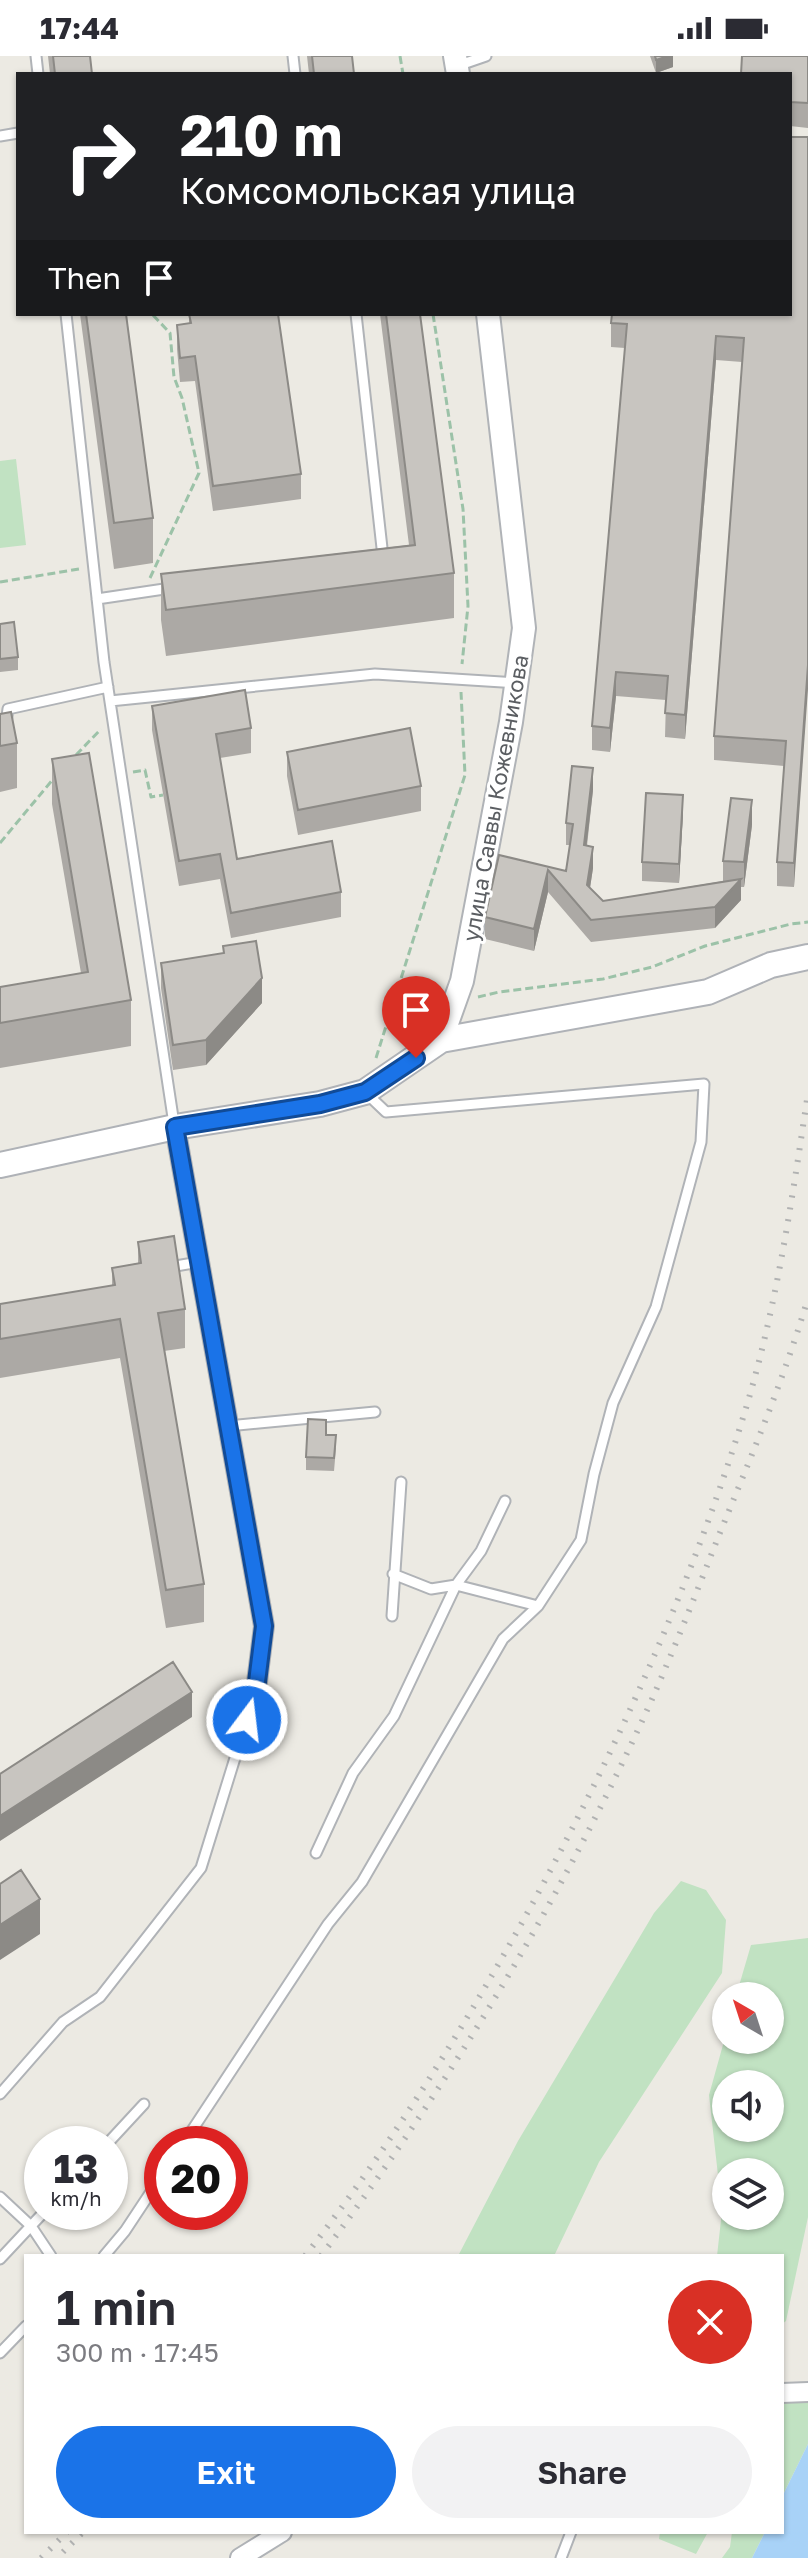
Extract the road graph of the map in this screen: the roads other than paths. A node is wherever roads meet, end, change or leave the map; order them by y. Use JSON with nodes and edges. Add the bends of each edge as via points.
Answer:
{"nodes":[{"id":1,"x":486,"y":56,"type":"edge"},
{"id":2,"x":457,"y":65,"type":"edge"},
{"id":3,"x":66,"y":316,"type":"edge"},
{"id":4,"x":356,"y":316,"type":"edge"},
{"id":5,"x":488,"y":316,"type":"edge"},
{"id":6,"x":368,"y":560,"type":"edge"},
{"id":7,"x":188,"y":586,"type":"edge"},
{"id":8,"x":97,"y":599,"type":"junction"},
{"id":9,"x":517,"y":683,"type":"junction"},
{"id":10,"x":108,"y":687,"type":"junction"},
{"id":11,"x":110,"y":701,"type":"junction"},
{"id":12,"x":5,"y":736,"type":"edge"},
{"id":13,"x":808,"y":957,"type":"edge"},
{"id":14,"x":441,"y":1040,"type":"junction"},
{"id":15,"x":365,"y":1092,"type":"junction"},
{"id":16,"x":175,"y":1127,"type":"junction"},
{"id":17,"x":0,"y":1165,"type":"edge"},
{"id":18,"x":199,"y":1262,"type":"junction"},
{"id":19,"x":158,"y":1269,"type":"edge"},
{"id":20,"x":375,"y":1412,"type":"dead end"},
{"id":21,"x":228,"y":1426,"type":"junction"},
{"id":22,"x":401,"y":1482,"type":"dead end"},
{"id":23,"x":505,"y":1501,"type":"dead end"},
{"id":24,"x":393,"y":1574,"type":"junction"},
{"id":25,"x":456,"y":1585,"type":"junction"},
{"id":26,"x":538,"y":1606,"type":"junction"},
{"id":27,"x":392,"y":1616,"type":"dead end"},
{"id":28,"x":256,"y":1690,"type":"joint"},
{"id":29,"x":316,"y":1853,"type":"dead end"},
{"id":30,"x":0,"y":2094,"type":"edge"},
{"id":31,"x":144,"y":2104,"type":"dead end"},
{"id":32,"x":124,"y":2126,"type":"edge"},
{"id":33,"x":195,"y":2126,"type":"edge"},
{"id":34,"x":0,"y":2197,"type":"edge"},
{"id":35,"x":144,"y":2202,"type":"edge"},
{"id":36,"x":24,"y":2219,"type":"edge"},
{"id":37,"x":27,"y":2230,"type":"edge"},
{"id":38,"x":34,"y":2230,"type":"edge"},
{"id":39,"x":50,"y":2254,"type":"edge"},
{"id":40,"x":106,"y":2254,"type":"edge"},
{"id":41,"x":0,"y":2259,"type":"edge"},
{"id":42,"x":24,"y":2328,"type":"edge"},
{"id":43,"x":0,"y":2353,"type":"edge"},
{"id":44,"x":808,"y":2392,"type":"edge"},
{"id":45,"x":784,"y":2393,"type":"edge"},
{"id":46,"x":279,"y":2534,"type":"edge"},
{"id":47,"x":570,"y":2534,"type":"edge"},
{"id":48,"x":240,"y":2558,"type":"edge"},
{"id":49,"x":561,"y":2558,"type":"edge"}],
"edges":[{"from":1,"to":2,"type":"lane"},
{"from":3,"to":8,"type":"lane"},
{"from":4,"to":6,"type":"lane","via":[[383,557]]},
{"from":5,"to":9,"type":"street","name":"улица Саввы Кожевникова","via":[[524,628]]},
{"from":7,"to":8,"type":"lane"},
{"from":8,"to":10,"type":"lane"},
{"from":9,"to":11,"type":"lane","via":[[375,674]]},
{"from":9,"to":14,"type":"street","name":"улица Саввы Кожевникова","via":[[462,981]]},
{"from":10,"to":11,"type":"lane"},
{"from":10,"to":12,"type":"lane","via":[[8,709]]},
{"from":11,"to":16,"type":"lane"},
{"from":13,"to":14,"type":"main road","via":[[771,965],[708,992]]},
{"from":14,"to":15,"type":"main road"},
{"from":15,"to":16,"type":"main road"},
{"from":15,"to":26,"type":"lane","via":[[386,1112],[704,1084],[701,1142],[656,1307],[613,1403],[581,1540]]},
{"from":16,"to":17,"type":"main road"},
{"from":16,"to":18,"type":"street"},
{"from":18,"to":19,"type":"lane"},
{"from":18,"to":21,"type":"street"},
{"from":20,"to":21,"type":"lane"},
{"from":21,"to":28,"type":"street","via":[[264,1626]]},
{"from":22,"to":24,"type":"lane"},
{"from":23,"to":25,"type":"lane","via":[[481,1551]]},
{"from":24,"to":25,"type":"lane","via":[[431,1589]]},
{"from":24,"to":27,"type":"lane"},
{"from":25,"to":26,"type":"lane"},
{"from":25,"to":29,"type":"lane","via":[[394,1716],[353,1773]]},
{"from":26,"to":33,"type":"lane","via":[[503,1639],[362,1882],[328,1924]]},
{"from":28,"to":30,"type":"lane","via":[[201,1868],[100,1997],[63,2022]]},
{"from":31,"to":32,"type":"lane"},
{"from":34,"to":36,"type":"lane"},
{"from":35,"to":40,"type":"lane"},
{"from":37,"to":41,"type":"lane"},
{"from":38,"to":39,"type":"lane"},
{"from":42,"to":43,"type":"lane"},
{"from":44,"to":45,"type":"street"},
{"from":46,"to":48,"type":"street"},
{"from":47,"to":49,"type":"lane"}]}
